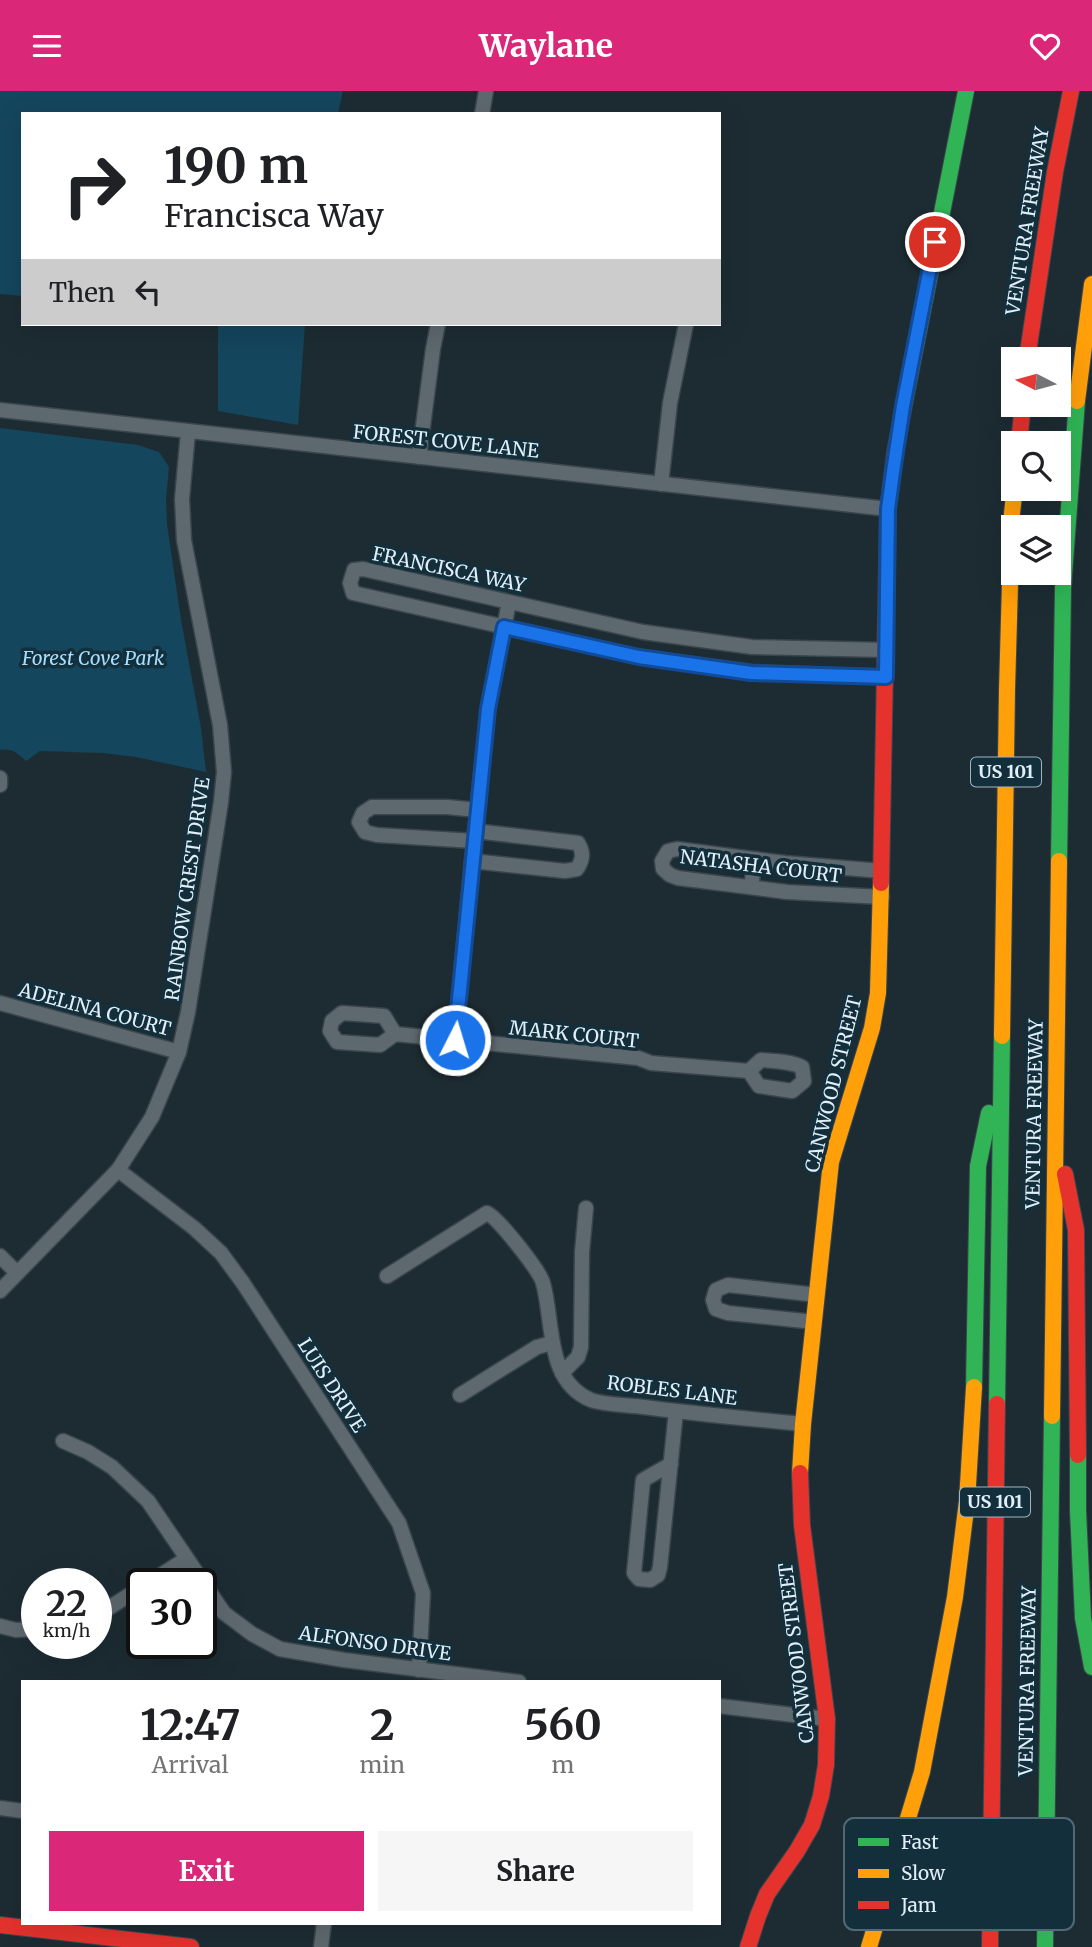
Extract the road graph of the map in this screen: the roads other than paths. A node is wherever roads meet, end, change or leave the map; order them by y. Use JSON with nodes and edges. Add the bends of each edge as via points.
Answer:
{"nodes":[{"id":1,"x":486,"y":91,"type":"edge"},
{"id":2,"x":966,"y":91,"type":"edge"},
{"id":3,"x":1071,"y":91,"type":"edge"},
{"id":4,"x":482,"y":112,"type":"edge"},
{"id":5,"x":1092,"y":284,"type":"edge"},
{"id":6,"x":438,"y":326,"type":"edge"},
{"id":7,"x":686,"y":326,"type":"edge"},
{"id":8,"x":1029,"y":347,"type":"edge"},
{"id":9,"x":0,"y":410,"type":"edge"},
{"id":10,"x":188,"y":432,"type":"junction"},
{"id":11,"x":419,"y":457,"type":"junction"},
{"id":12,"x":661,"y":484,"type":"junction"},
{"id":13,"x":1013,"y":501,"type":"edge"},
{"id":14,"x":888,"y":509,"type":"junction"},
{"id":15,"x":509,"y":602,"type":"junction"},
{"id":16,"x":504,"y":627,"type":"junction"},
{"id":17,"x":643,"y":632,"type":"junction"},
{"id":18,"x":752,"y":647,"type":"junction"},
{"id":19,"x":886,"y":650,"type":"junction"},
{"id":20,"x":639,"y":657,"type":"junction"},
{"id":21,"x":751,"y":673,"type":"junction"},
{"id":22,"x":886,"y":677,"type":"junction"},
{"id":23,"x":0,"y":778,"type":"edge"},
{"id":24,"x":0,"y":785,"type":"edge"},
{"id":25,"x":477,"y":810,"type":"junction"},
{"id":26,"x":475,"y":836,"type":"junction"},
{"id":27,"x":755,"y":859,"type":"junction"},
{"id":28,"x":472,"y":861,"type":"junction"},
{"id":29,"x":882,"y":871,"type":"junction"},
{"id":30,"x":751,"y":887,"type":"junction"},
{"id":31,"x":881,"y":897,"type":"junction"},
{"id":32,"x":0,"y":1003,"type":"edge"},
{"id":33,"x":395,"y":1034,"type":"dead end"},
{"id":34,"x":455,"y":1040,"type":"junction"},
{"id":35,"x":179,"y":1052,"type":"junction"},
{"id":36,"x":1001,"y":1057,"type":"junction"},
{"id":37,"x":749,"y":1071,"type":"dead end"},
{"id":38,"x":1055,"y":1121,"type":"junction"},
{"id":39,"x":118,"y":1170,"type":"junction"},
{"id":40,"x":586,"y":1208,"type":"dead end"},
{"id":41,"x":0,"y":1256,"type":"edge"},
{"id":42,"x":17,"y":1273,"type":"junction"},
{"id":43,"x":387,"y":1276,"type":"dead end"},
{"id":44,"x":0,"y":1291,"type":"edge"},
{"id":45,"x":817,"y":1294,"type":"junction"},
{"id":46,"x":814,"y":1322,"type":"junction"},
{"id":47,"x":552,"y":1343,"type":"junction"},
{"id":48,"x":562,"y":1373,"type":"junction"},
{"id":49,"x":460,"y":1395,"type":"dead end"},
{"id":50,"x":676,"y":1411,"type":"junction"},
{"id":51,"x":803,"y":1424,"type":"junction"},
{"id":52,"x":63,"y":1441,"type":"dead end"},
{"id":53,"x":671,"y":1464,"type":"junction"},
{"id":54,"x":186,"y":1559,"type":"junction"},
{"id":55,"x":172,"y":1568,"type":"edge"},
{"id":56,"x":0,"y":1626,"type":"edge"},
{"id":57,"x":21,"y":1630,"type":"edge"},
{"id":58,"x":1092,"y":1667,"type":"edge"},
{"id":59,"x":419,"y":1670,"type":"junction"},
{"id":60,"x":502,"y":1680,"type":"edge"},
{"id":61,"x":721,"y":1706,"type":"edge"},
{"id":62,"x":827,"y":1719,"type":"junction"},
{"id":63,"x":0,"y":1808,"type":"edge"},
{"id":64,"x":21,"y":1811,"type":"edge"},
{"id":65,"x":908,"y":1818,"type":"edge"},
{"id":66,"x":991,"y":1818,"type":"edge"},
{"id":67,"x":1047,"y":1818,"type":"edge"},
{"id":68,"x":0,"y":1925,"type":"edge"},
{"id":69,"x":324,"y":1925,"type":"edge"},
{"id":70,"x":874,"y":1930,"type":"edge"},
{"id":71,"x":191,"y":1947,"type":"edge"},
{"id":72,"x":321,"y":1947,"type":"edge"},
{"id":73,"x":748,"y":1947,"type":"edge"},
{"id":74,"x":869,"y":1947,"type":"edge"}],
"edges":[{"from":1,"to":4,"type":"street"},
{"from":2,"to":14,"type":"main road","name":"CANWOOD STREET","via":[[903,406]]},
{"from":3,"to":8,"type":"main road","name":"VENTURA FREEWAY"},
{"from":5,"to":38,"type":"main road","name":"VENTURA FREEWAY","number":"US 101","via":[[1063,588]]},
{"from":6,"to":11,"type":"street"},
{"from":7,"to":12,"type":"street","via":[[670,403]]},
{"from":9,"to":10,"type":"street","name":"FOREST COVE LANE"},
{"from":10,"to":11,"type":"street","name":"FOREST COVE LANE"},
{"from":10,"to":35,"type":"street","name":"RAINBOW CREST DRIVE","via":[[184,540],[220,725],[224,772]]},
{"from":11,"to":12,"type":"street","name":"FOREST COVE LANE"},
{"from":12,"to":14,"type":"street","name":"FOREST COVE LANE"},
{"from":13,"to":36,"type":"main road","name":"VENTURA FREEWAY","number":"US 101"},
{"from":14,"to":19,"type":"main road","name":"CANWOOD STREET"},
{"from":15,"to":16,"type":"street"},
{"from":15,"to":16,"type":"street","name":"FRANCISCA WAY","via":[[363,569],[355,570],[351,577],[353,593]]},
{"from":15,"to":17,"type":"street","name":"FRANCISCA WAY"},
{"from":16,"to":20,"type":"street","name":"FRANCISCA WAY"},
{"from":16,"to":25,"type":"street","via":[[488,709]]},
{"from":17,"to":18,"type":"street","name":"FRANCISCA WAY"},
{"from":17,"to":20,"type":"street"},
{"from":18,"to":19,"type":"street","name":"FRANCISCA WAY"},
{"from":18,"to":21,"type":"street"},
{"from":19,"to":22,"type":"main road","name":"CANWOOD STREET"},
{"from":20,"to":21,"type":"street","name":"FRANCISCA WAY"},
{"from":21,"to":22,"type":"street","name":"FRANCISCA WAY"},
{"from":22,"to":29,"type":"main road","name":"CANWOOD STREET"},
{"from":23,"to":24,"type":"street"},
{"from":25,"to":26,"type":"street"},
{"from":25,"to":26,"type":"street","via":[[372,807],[359,822],[365,832],[377,835]]},
{"from":26,"to":28,"type":"street"},
{"from":26,"to":28,"type":"street","via":[[578,843],[583,859],[577,869],[565,871]]},
{"from":27,"to":29,"type":"street","name":"NATASHA COURT"},
{"from":27,"to":30,"type":"street"},
{"from":27,"to":30,"type":"street","name":"NATASHA COURT","via":[[677,849],[662,861],[663,869],[678,878]]},
{"from":28,"to":34,"type":"street"},
{"from":29,"to":31,"type":"main road","name":"CANWOOD STREET"},
{"from":30,"to":31,"type":"street","name":"NATASHA COURT"},
{"from":31,"to":45,"type":"main road","name":"CANWOOD STREET","via":[[878,993],[872,1028],[831,1162]]},
{"from":32,"to":35,"type":"street","name":"ADELINA COURT"},
{"from":33,"to":34,"type":"street","name":"MARK COURT"},
{"from":34,"to":37,"type":"street","name":"MARK COURT"},
{"from":35,"to":39,"type":"street","name":"RAINBOW CREST DRIVE","via":[[152,1117]]},
{"from":36,"to":65,"type":"main road","via":[[978,1166],[974,1409],[967,1501],[955,1597],[922,1772]]},
{"from":36,"to":66,"type":"main road","name":"VENTURA FREEWAY","number":"US 101"},
{"from":38,"to":58,"type":"main road","via":[[1076,1230],[1078,1511],[1083,1618]]},
{"from":38,"to":67,"type":"main road","name":"VENTURA FREEWAY","number":"US 101"},
{"from":39,"to":42,"type":"street","name":"RAINBOW CREST DRIVE"},
{"from":39,"to":59,"type":"street","name":"LUIS DRIVE","via":[[221,1253],[399,1523],[423,1593]]},
{"from":40,"to":48,"type":"street","via":[[582,1347]]},
{"from":41,"to":42,"type":"street"},
{"from":42,"to":44,"type":"street","name":"RAINBOW CREST DRIVE"},
{"from":43,"to":47,"type":"street","name":"ROBLES LANE","via":[[488,1213],[502,1224],[543,1280]]},
{"from":45,"to":46,"type":"main road","name":"CANWOOD STREET"},
{"from":45,"to":46,"type":"street","via":[[728,1285],[716,1290],[713,1300],[716,1309],[728,1313]]},
{"from":46,"to":51,"type":"main road","name":"CANWOOD STREET"},
{"from":47,"to":48,"type":"street","name":"ROBLES LANE"},
{"from":47,"to":49,"type":"street","via":[[537,1347]]},
{"from":48,"to":50,"type":"street","name":"ROBLES LANE","via":[[573,1389],[592,1400]]},
{"from":50,"to":51,"type":"street","name":"ROBLES LANE"},
{"from":50,"to":53,"type":"street"},
{"from":51,"to":62,"type":"main road","name":"CANWOOD STREET","via":[[802,1525]]},
{"from":52,"to":54,"type":"street","name":"ALFONSO DRIVE","via":[[112,1467],[139,1492]]},
{"from":53,"to":53,"type":"street","via":[[658,1575],[639,1579],[634,1573],[643,1480]]},
{"from":54,"to":55,"type":"street"},
{"from":54,"to":59,"type":"street","name":"ALFONSO DRIVE","via":[[224,1613],[280,1649]]},
{"from":56,"to":57,"type":"street"},
{"from":59,"to":60,"type":"street","name":"ALFONSO DRIVE"},
{"from":61,"to":62,"type":"street"},
{"from":62,"to":73,"type":"main road","name":"CANWOOD STREET","via":[[829,1749],[815,1816],[770,1889]]},
{"from":63,"to":64,"type":"street"},
{"from":68,"to":71,"type":"main road"},
{"from":69,"to":72,"type":"street"},
{"from":70,"to":74,"type":"main road"}]}
